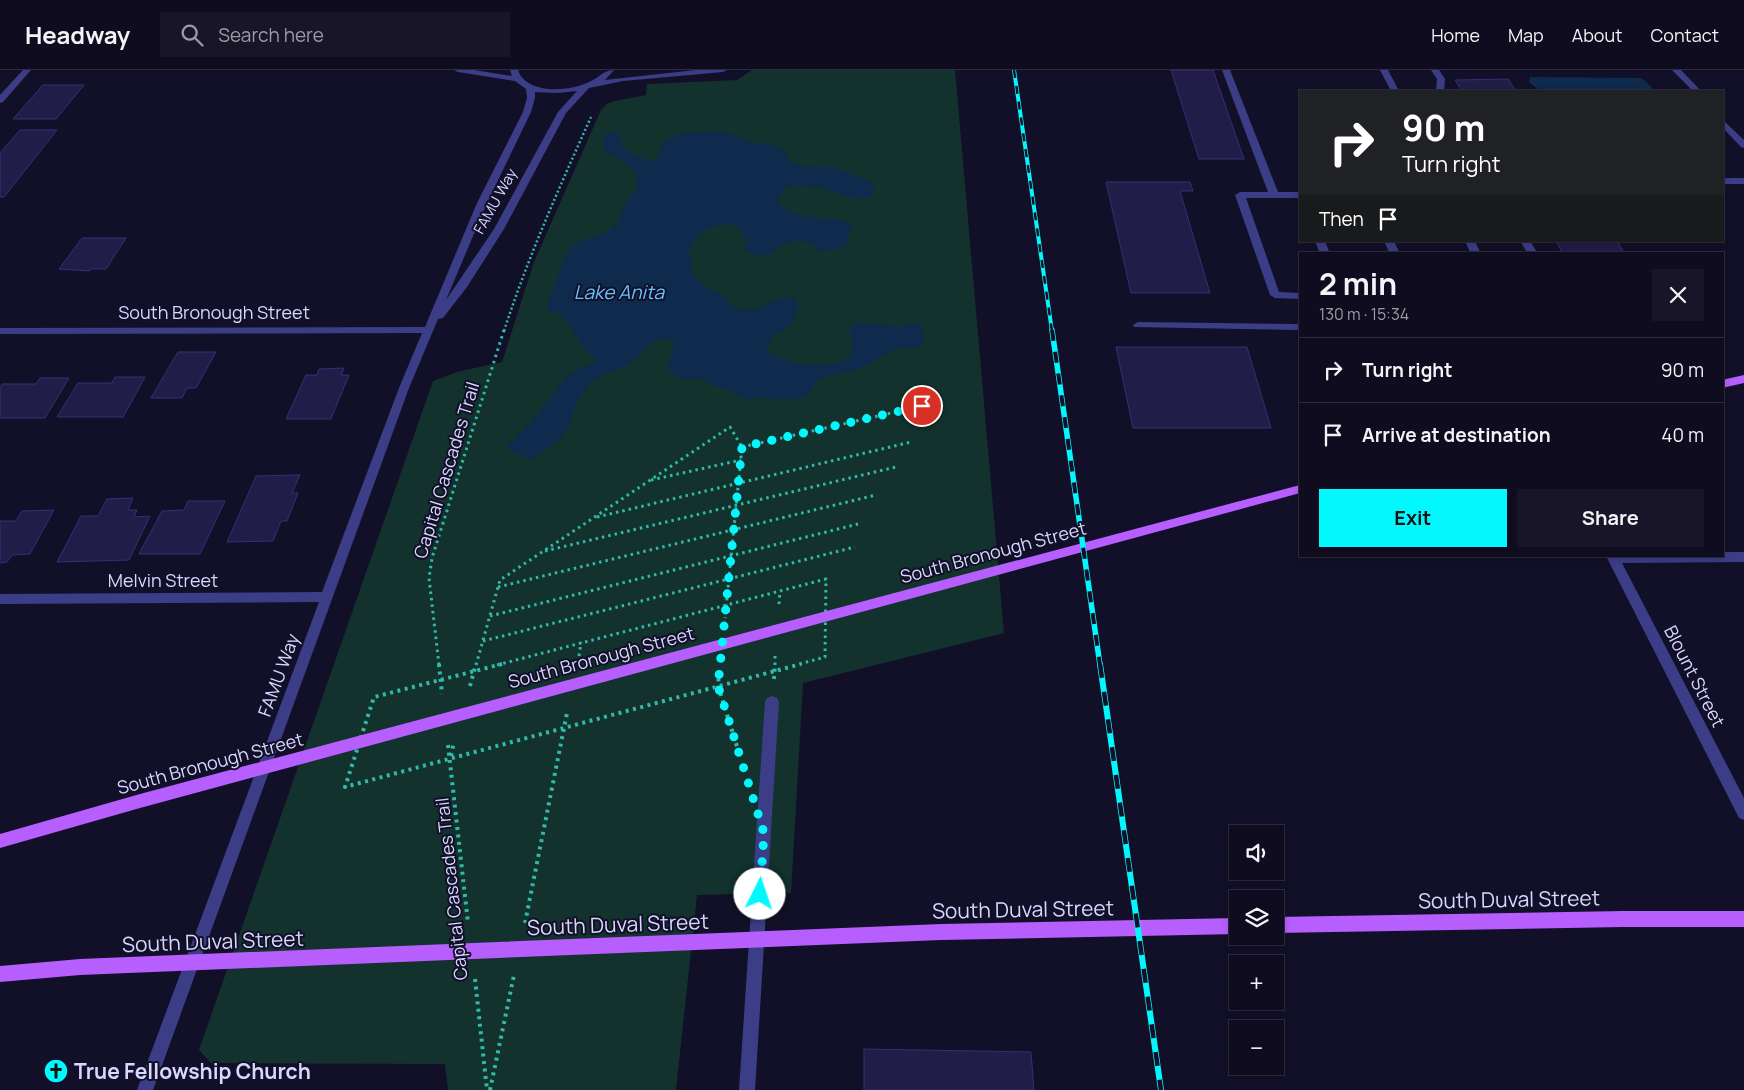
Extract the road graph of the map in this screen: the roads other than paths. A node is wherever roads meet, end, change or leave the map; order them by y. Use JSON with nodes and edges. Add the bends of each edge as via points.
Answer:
{"nodes":[{"id":1,"x":27,"y":70,"type":"edge"},
{"id":2,"x":458,"y":70,"type":"edge"},
{"id":3,"x":514,"y":70,"type":"edge"},
{"id":4,"x":610,"y":70,"type":"edge"},
{"id":5,"x":680,"y":70,"type":"edge"},
{"id":6,"x":723,"y":70,"type":"edge"},
{"id":7,"x":1226,"y":70,"type":"edge"},
{"id":8,"x":1384,"y":70,"type":"edge"},
{"id":9,"x":1435,"y":70,"type":"edge"},
{"id":10,"x":1676,"y":70,"type":"edge"},
{"id":11,"x":697,"y":72,"type":"junction"},
{"id":12,"x":517,"y":79,"type":"junction"},
{"id":13,"x":589,"y":85,"type":"junction"},
{"id":14,"x":530,"y":87,"type":"junction"},
{"id":15,"x":1394,"y":90,"type":"edge"},
{"id":16,"x":1440,"y":90,"type":"edge"},
{"id":17,"x":1696,"y":90,"type":"edge"},
{"id":18,"x":0,"y":100,"type":"edge"},
{"id":19,"x":1724,"y":123,"type":"edge"},
{"id":20,"x":1744,"y":146,"type":"edge"},
{"id":21,"x":1724,"y":181,"type":"edge"},
{"id":22,"x":1744,"y":181,"type":"edge"},
{"id":23,"x":1274,"y":195,"type":"junction"},
{"id":24,"x":1299,"y":195,"type":"edge"},
{"id":25,"x":1299,"y":296,"type":"edge"},
{"id":26,"x":1138,"y":325,"type":"dead end"},
{"id":27,"x":1299,"y":327,"type":"edge"},
{"id":28,"x":429,"y":330,"type":"junction"},
{"id":29,"x":0,"y":331,"type":"edge"},
{"id":30,"x":1744,"y":379,"type":"edge"},
{"id":31,"x":1724,"y":384,"type":"edge"},
{"id":32,"x":1299,"y":489,"type":"edge"},
{"id":33,"x":1613,"y":557,"type":"edge"},
{"id":34,"x":1744,"y":558,"type":"edge"},
{"id":35,"x":327,"y":597,"type":"junction"},
{"id":36,"x":0,"y":598,"type":"edge"},
{"id":37,"x":772,"y":702,"type":"dead end"},
{"id":38,"x":1744,"y":813,"type":"edge"},
{"id":39,"x":0,"y":840,"type":"edge"},
{"id":40,"x":1744,"y":919,"type":"edge"},
{"id":41,"x":1284,"y":925,"type":"edge"},
{"id":42,"x":1229,"y":926,"type":"edge"},
{"id":43,"x":0,"y":974,"type":"edge"},
{"id":44,"x":146,"y":1090,"type":"edge"},
{"id":45,"x":747,"y":1090,"type":"edge"}],
"edges":[{"from":1,"to":18,"type":"street"},
{"from":2,"to":12,"type":"street"},
{"from":3,"to":12,"type":"street"},
{"from":4,"to":13,"type":"street","name":"FAMU Way"},
{"from":5,"to":11,"type":"street"},
{"from":6,"to":11,"type":"street"},
{"from":7,"to":23,"type":"street"},
{"from":8,"to":15,"type":"street"},
{"from":9,"to":16,"type":"street","via":[[1441,79]]},
{"from":10,"to":17,"type":"street"},
{"from":11,"to":13,"type":"street"},
{"from":12,"to":14,"type":"street"},
{"from":13,"to":14,"type":"street","via":[[556,92]]},
{"from":13,"to":28,"type":"street","name":"FAMU Way","via":[[562,112],[499,229]]},
{"from":14,"to":28,"type":"street","name":"FAMU Way","via":[[527,112],[482,203]]},
{"from":19,"to":20,"type":"street"},
{"from":21,"to":22,"type":"street"},
{"from":23,"to":24,"type":"street"},
{"from":23,"to":25,"type":"street","via":[[1240,195],[1275,295]]},
{"from":26,"to":27,"type":"street"},
{"from":28,"to":29,"type":"street","name":"South Bronough Street"},
{"from":28,"to":35,"type":"street","name":"FAMU Way","via":[[404,388]]},
{"from":30,"to":31,"type":"main road"},
{"from":32,"to":39,"type":"main road","name":"South Bronough Street"},
{"from":33,"to":34,"type":"street"},
{"from":33,"to":38,"type":"street","name":"Blount Street"},
{"from":35,"to":36,"type":"street","name":"Melvin Street"},
{"from":35,"to":44,"type":"street","name":"FAMU Way"},
{"from":37,"to":45,"type":"street"},
{"from":40,"to":41,"type":"main road","name":"South Duval Street"},
{"from":42,"to":43,"type":"main road","name":"South Duval Street","via":[[951,932],[80,967]]}]}
